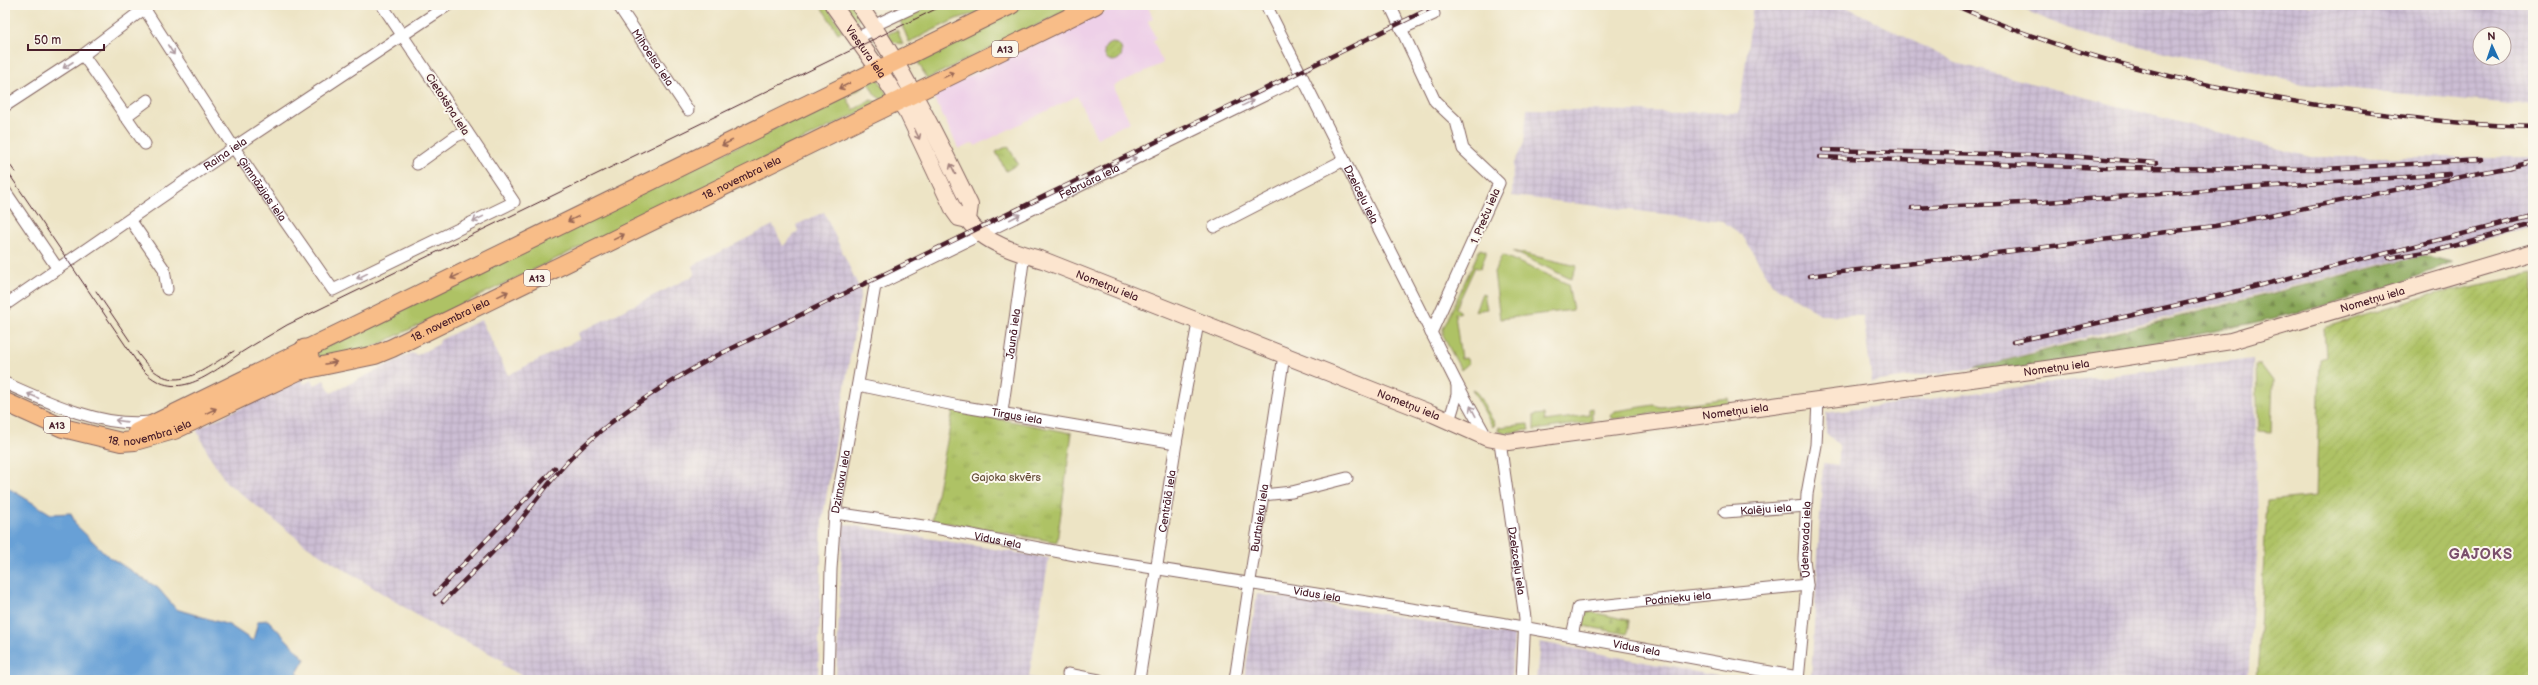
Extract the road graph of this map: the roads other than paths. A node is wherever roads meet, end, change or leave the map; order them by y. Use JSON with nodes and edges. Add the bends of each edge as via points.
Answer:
{"nodes":[{"id":1,"x":382,"y":5,"type":"edge"},
{"id":2,"x":448,"y":5,"type":"edge"},
{"id":3,"x":618,"y":5,"type":"edge"},
{"id":4,"x":832,"y":5,"type":"edge"},
{"id":5,"x":859,"y":5,"type":"edge"},
{"id":6,"x":918,"y":5,"type":"edge"},
{"id":7,"x":1012,"y":5,"type":"edge"},
{"id":8,"x":1094,"y":5,"type":"edge"},
{"id":9,"x":1266,"y":5,"type":"edge"},
{"id":10,"x":1390,"y":5,"type":"edge"},
{"id":11,"x":145,"y":6,"type":"edge"},
{"id":12,"x":1434,"y":14,"type":"dead end"},
{"id":13,"x":873,"y":26,"type":"junction"},
{"id":14,"x":1401,"y":29,"type":"junction"},
{"id":15,"x":403,"y":35,"type":"junction"},
{"id":16,"x":856,"y":38,"type":"junction"},
{"id":17,"x":83,"y":55,"type":"junction"},
{"id":18,"x":896,"y":61,"type":"junction"},
{"id":19,"x":879,"y":70,"type":"junction"},
{"id":20,"x":1302,"y":77,"type":"junction"},
{"id":21,"x":907,"y":96,"type":"junction"},
{"id":22,"x":148,"y":100,"type":"dead end"},
{"id":23,"x":5,"y":106,"type":"edge"},
{"id":24,"x":688,"y":110,"type":"dead end"},
{"id":25,"x":125,"y":116,"type":"junction"},
{"id":26,"x":467,"y":132,"type":"junction"},
{"id":27,"x":145,"y":144,"type":"dead end"},
{"id":28,"x":234,"y":148,"type":"junction"},
{"id":29,"x":1344,"y":160,"type":"junction"},
{"id":30,"x":417,"y":164,"type":"dead end"},
{"id":31,"x":5,"y":191,"type":"edge"},
{"id":32,"x":131,"y":221,"type":"junction"},
{"id":33,"x":1214,"y":227,"type":"dead end"},
{"id":34,"x":980,"y":235,"type":"junction"},
{"id":35,"x":2533,"y":252,"type":"edge"},
{"id":36,"x":1024,"y":255,"type":"junction"},
{"id":37,"x":58,"y":269,"type":"junction"},
{"id":38,"x":875,"y":286,"type":"joint"},
{"id":39,"x":167,"y":289,"type":"dead end"},
{"id":40,"x":333,"y":290,"type":"joint"},
{"id":41,"x":5,"y":305,"type":"edge"},
{"id":42,"x":1198,"y":323,"type":"junction"},
{"id":43,"x":1431,"y":333,"type":"junction"},
{"id":44,"x":1284,"y":355,"type":"junction"},
{"id":45,"x":308,"y":358,"type":"junction"},
{"id":46,"x":5,"y":383,"type":"edge"},
{"id":47,"x":1457,"y":384,"type":"junction"},
{"id":48,"x":858,"y":385,"type":"junction"},
{"id":49,"x":1818,"y":400,"type":"junction"},
{"id":50,"x":5,"y":402,"type":"edge"},
{"id":51,"x":1002,"y":412,"type":"junction"},
{"id":52,"x":160,"y":421,"type":"junction"},
{"id":53,"x":1449,"y":421,"type":"junction"},
{"id":54,"x":111,"y":438,"type":"junction"},
{"id":55,"x":1494,"y":440,"type":"junction"},
{"id":56,"x":1176,"y":443,"type":"junction"},
{"id":57,"x":1347,"y":478,"type":"dead end"},
{"id":58,"x":1263,"y":495,"type":"junction"},
{"id":59,"x":1807,"y":506,"type":"junction"},
{"id":60,"x":835,"y":512,"type":"junction"},
{"id":61,"x":1725,"y":512,"type":"dead end"},
{"id":62,"x":1158,"y":569,"type":"junction"},
{"id":63,"x":1250,"y":584,"type":"junction"},
{"id":64,"x":1807,"y":585,"type":"junction"},
{"id":65,"x":1526,"y":628,"type":"junction"},
{"id":66,"x":1572,"y":636,"type":"junction"},
{"id":67,"x":1068,"y":674,"type":"dead end"},
{"id":68,"x":1798,"y":679,"type":"edge"},
{"id":69,"x":828,"y":680,"type":"edge"},
{"id":70,"x":1099,"y":680,"type":"edge"},
{"id":71,"x":1139,"y":680,"type":"edge"},
{"id":72,"x":1235,"y":680,"type":"edge"},
{"id":73,"x":1522,"y":680,"type":"edge"}],
"edges":[{"from":1,"to":15,"type":"street","name":"Cietokšņa iela"},
{"from":2,"to":15,"type":"street","name":"Raiņa iela"},
{"from":3,"to":24,"type":"street","name":"Mihoelsa iela"},
{"from":4,"to":16,"type":"street","name":"Viestura iela"},
{"from":5,"to":13,"type":"street","name":"Viestura iela"},
{"from":6,"to":13,"type":"street"},
{"from":7,"to":18,"type":"main road","name":"18. novembra iela","number":"A13"},
{"from":21,"to":8,"type":"main road","name":"18. novembra iela","number":"A13","one_way":true},
{"from":9,"to":20,"type":"street","name":"Dzelceļu iela"},
{"from":10,"to":14,"type":"street","name":"1. Preču iela"},
{"from":11,"to":17,"type":"street"},
{"from":11,"to":28,"type":"street","name":"Ģimnāzijas iela","one_way":true},
{"from":12,"to":14,"type":"street"},
{"from":13,"to":16,"type":"street","via":[[869,32]]},
{"from":13,"to":18,"type":"street","name":"Viestura iela"},
{"from":14,"to":43,"type":"street","name":"1. Preču iela","via":[[1435,101],[1456,121],[1463,149],[1499,183]]},
{"from":15,"to":26,"type":"street","name":"Cietokšņa iela"},
{"from":15,"to":28,"type":"street","name":"Raiņa iela"},
{"from":16,"to":19,"type":"street","name":"Viestura iela"},
{"from":17,"to":23,"type":"street","one_way":true},
{"from":17,"to":25,"type":"street"},
{"from":18,"to":19,"type":"main road","name":"18. novembra iela","number":"A13"},
{"from":18,"to":21,"type":"street","name":"Viestura iela"},
{"from":19,"to":21,"type":"street","name":"Viestura iela"},
{"from":19,"to":45,"type":"main road","name":"18. novembra iela","number":"A13","one_way":true},
{"from":20,"to":29,"type":"street","name":"Dzelceļu iela"},
{"from":34,"to":20,"type":"street","name":"Februāra iela","one_way":true},
{"from":21,"to":34,"type":"street","name":"Nometņu iela","via":[[954,211],[960,218],[968,220]]},
{"from":45,"to":21,"type":"main road","name":"18. novembra iela","number":"A13","one_way":true,"via":[[375,355],[392,348]]},
{"from":22,"to":25,"type":"street"},
{"from":25,"to":27,"type":"street"},
{"from":26,"to":30,"type":"street","via":[[456,136]]},
{"from":26,"to":40,"type":"street","name":"Cietokšņa iela","one_way":true,"via":[[514,202]]},
{"from":28,"to":32,"type":"street","name":"Raiņa iela"},
{"from":28,"to":40,"type":"street","name":"Ģimnāzijas iela"},
{"from":29,"to":33,"type":"street"},
{"from":29,"to":43,"type":"street","name":"Dzelceļu iela"},
{"from":31,"to":37,"type":"street"},
{"from":32,"to":37,"type":"street","name":"Raiņa iela"},
{"from":32,"to":39,"type":"street","via":[[164,269]]},
{"from":34,"to":36,"type":"street","name":"Nometņu iela"},
{"from":34,"to":38,"type":"street","name":"Februāra iela"},
{"from":35,"to":49,"type":"street","name":"Nometņu iela","via":[[2232,341]]},
{"from":36,"to":42,"type":"street","name":"Nometņu iela","via":[[1043,260]]},
{"from":36,"to":51,"type":"street","name":"Jaunā iela"},
{"from":37,"to":41,"type":"street","name":"Raiņa iela"},
{"from":38,"to":48,"type":"street","name":"Dzirnavu iela"},
{"from":42,"to":44,"type":"street","name":"Nometņu iela"},
{"from":42,"to":56,"type":"street","name":"Centrālā iela"},
{"from":43,"to":47,"type":"street","name":"Dzelceļu iela"},
{"from":44,"to":53,"type":"street","name":"Nometņu iela"},
{"from":44,"to":58,"type":"street","name":"Burtnieku iela"},
{"from":45,"to":52,"type":"main road","name":"18. novembra iela","number":"A13"},
{"from":54,"to":45,"type":"main road","name":"18. novembra iela","number":"A13","one_way":true,"via":[[121,442],[135,441],[174,430],[262,386]]},
{"from":52,"to":46,"type":"street","one_way":true,"via":[[135,423],[95,417],[61,407]]},
{"from":47,"to":53,"type":"street","via":[[1457,395]]},
{"from":55,"to":47,"type":"street","name":"Dzelceļu iela","one_way":true},
{"from":48,"to":51,"type":"street","name":"Tirgus iela"},
{"from":48,"to":60,"type":"street","name":"Dzirnavu iela"},
{"from":49,"to":55,"type":"street","name":"Nometņu iela","via":[[1642,425]]},
{"from":49,"to":59,"type":"street","name":"Ūdensvada iela","via":[[1816,445]]},
{"from":50,"to":54,"type":"main road","number":"A13","via":[[63,428],[94,437]]},
{"from":51,"to":56,"type":"street","name":"Tirgus iela"},
{"from":52,"to":54,"type":"main road","name":"18. novembra iela","number":"A13","via":[[137,432]]},
{"from":53,"to":55,"type":"street","name":"Nometņu iela"},
{"from":55,"to":65,"type":"street","name":"Dzelzceļu iela"},
{"from":56,"to":62,"type":"street","name":"Centrālā iela"},
{"from":57,"to":58,"type":"street","via":[[1292,492]]},
{"from":58,"to":63,"type":"street","name":"Burtnieku iela"},
{"from":59,"to":61,"type":"street","name":"Kalēju iela"},
{"from":59,"to":64,"type":"street","name":"Ūdensvada iela","via":[[1804,559]]},
{"from":60,"to":62,"type":"street","name":"Vidus iela"},
{"from":60,"to":69,"type":"street","name":"Dzirnavu iela"},
{"from":62,"to":63,"type":"street","name":"Vidus iela"},
{"from":62,"to":71,"type":"street","name":"Centrālā iela"},
{"from":63,"to":65,"type":"street","name":"Vidus iela"},
{"from":63,"to":72,"type":"street","name":"Burtnieku iela"},
{"from":64,"to":66,"type":"street","name":"Podnieku iela","via":[[1578,608]]},
{"from":64,"to":68,"type":"street","name":"Ūdensvada iela"},
{"from":65,"to":66,"type":"street","name":"Vidus iela"},
{"from":65,"to":73,"type":"street","name":"Dzelzceļu iela"},
{"from":66,"to":68,"type":"street","name":"Vidus iela"},
{"from":67,"to":70,"type":"street"}]}
